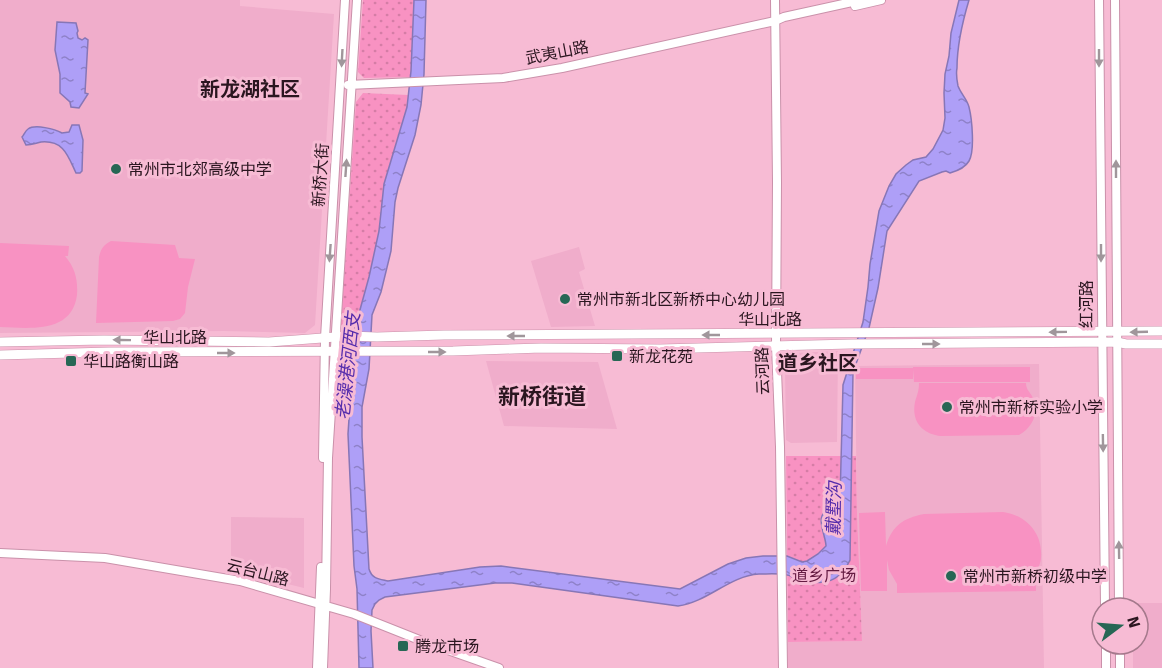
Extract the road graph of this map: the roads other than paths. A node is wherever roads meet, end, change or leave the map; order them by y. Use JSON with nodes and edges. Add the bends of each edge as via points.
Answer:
{"nodes":[{"id":1,"x":345,"y":0,"type":"edge"},
{"id":2,"x":357,"y":0,"type":"edge"},
{"id":3,"x":775,"y":0,"type":"edge"},
{"id":4,"x":861,"y":0,"type":"edge"},
{"id":5,"x":882,"y":0,"type":"edge"},
{"id":6,"x":1099,"y":0,"type":"edge"},
{"id":7,"x":1115,"y":0,"type":"edge"},
{"id":8,"x":775,"y":21,"type":"junction"},
{"id":9,"x":341,"y":85,"type":"junction"},
{"id":10,"x":351,"y":85,"type":"junction"},
{"id":11,"x":1162,"y":331,"type":"edge"},
{"id":12,"x":1101,"y":332,"type":"junction"},
{"id":13,"x":776,"y":334,"type":"junction"},
{"id":14,"x":336,"y":337,"type":"junction"},
{"id":15,"x":1117,"y":337,"type":"junction"},
{"id":16,"x":325,"y":338,"type":"junction"},
{"id":17,"x":0,"y":342,"type":"edge"},
{"id":18,"x":1101,"y":342,"type":"junction"},
{"id":19,"x":1162,"y":344,"type":"edge"},
{"id":20,"x":776,"y":346,"type":"junction"},
{"id":21,"x":335,"y":352,"type":"junction"},
{"id":22,"x":325,"y":353,"type":"junction"},
{"id":23,"x":0,"y":355,"type":"edge"},
{"id":24,"x":0,"y":553,"type":"edge"},
{"id":25,"x":1105,"y":596,"type":"edge"},
{"id":26,"x":1119,"y":596,"type":"edge"},
{"id":27,"x":323,"y":604,"type":"junction"},
{"id":28,"x":317,"y":668,"type":"edge"},
{"id":29,"x":323,"y":668,"type":"edge"},
{"id":30,"x":499,"y":668,"type":"edge"},
{"id":31,"x":783,"y":668,"type":"edge"}],
"edges":[{"from":1,"to":9,"type":"street","name":"新桥大街","one_way":true},
{"from":2,"to":10,"type":"street","name":"新桥大街"},
{"from":3,"to":8,"type":"street","name":"云河路"},
{"from":4,"to":8,"type":"street","name":"武夷山路"},
{"from":5,"to":8,"type":"street","name":"武夷山路"},
{"from":6,"to":12,"type":"street","name":"红河路","one_way":true},
{"from":15,"to":7,"type":"street","name":"红河路","one_way":true},
{"from":8,"to":10,"type":"street","name":"武夷山路","via":[[503,78]]},
{"from":8,"to":13,"type":"street","name":"云河路"},
{"from":9,"to":10,"type":"street","name":"武夷山路"},
{"from":9,"to":16,"type":"street","name":"新桥大街","one_way":true},
{"from":14,"to":10,"type":"street","name":"新桥大街","one_way":true},
{"from":11,"to":15,"type":"main road","name":"华山北路","one_way":true},
{"from":12,"to":13,"type":"main road","name":"华山北路","one_way":true},
{"from":12,"to":15,"type":"main road","name":"华山北路"},
{"from":12,"to":18,"type":"street","name":"红河路"},
{"from":13,"to":14,"type":"main road","name":"华山北路","one_way":true},
{"from":13,"to":20,"type":"street","name":"云河路"},
{"from":14,"to":16,"type":"main road","name":"华山北路"},
{"from":14,"to":21,"type":"street","name":"新桥大街"},
{"from":15,"to":18,"type":"main road","name":"华山北路"},
{"from":15,"to":19,"type":"main road","name":"华山北路","via":[[1126,344]]},
{"from":26,"to":15,"type":"street","name":"红河路","one_way":true},
{"from":16,"to":17,"type":"main road","name":"华山北路","one_way":true,"via":[[269,342]]},
{"from":16,"to":22,"type":"street","name":"新桥大街"},
{"from":20,"to":18,"type":"main road","name":"华山北路","one_way":true},
{"from":18,"to":25,"type":"street","name":"红河路","one_way":true},
{"from":21,"to":20,"type":"main road","name":"华山北路","one_way":true},
{"from":20,"to":31,"type":"street","name":"云河路"},
{"from":21,"to":22,"type":"main road","name":"华山北路"},
{"from":21,"to":27,"type":"street","name":"新桥大街"},
{"from":23,"to":22,"type":"main road","name":"华山北路","one_way":true},
{"from":22,"to":27,"type":"street","name":"新桥大街"},
{"from":24,"to":27,"type":"street","name":"云台山路","via":[[105,558],[240,581]]},
{"from":27,"to":28,"type":"street"},
{"from":27,"to":29,"type":"street"},
{"from":27,"to":30,"type":"street","name":"云台山路"}]}
